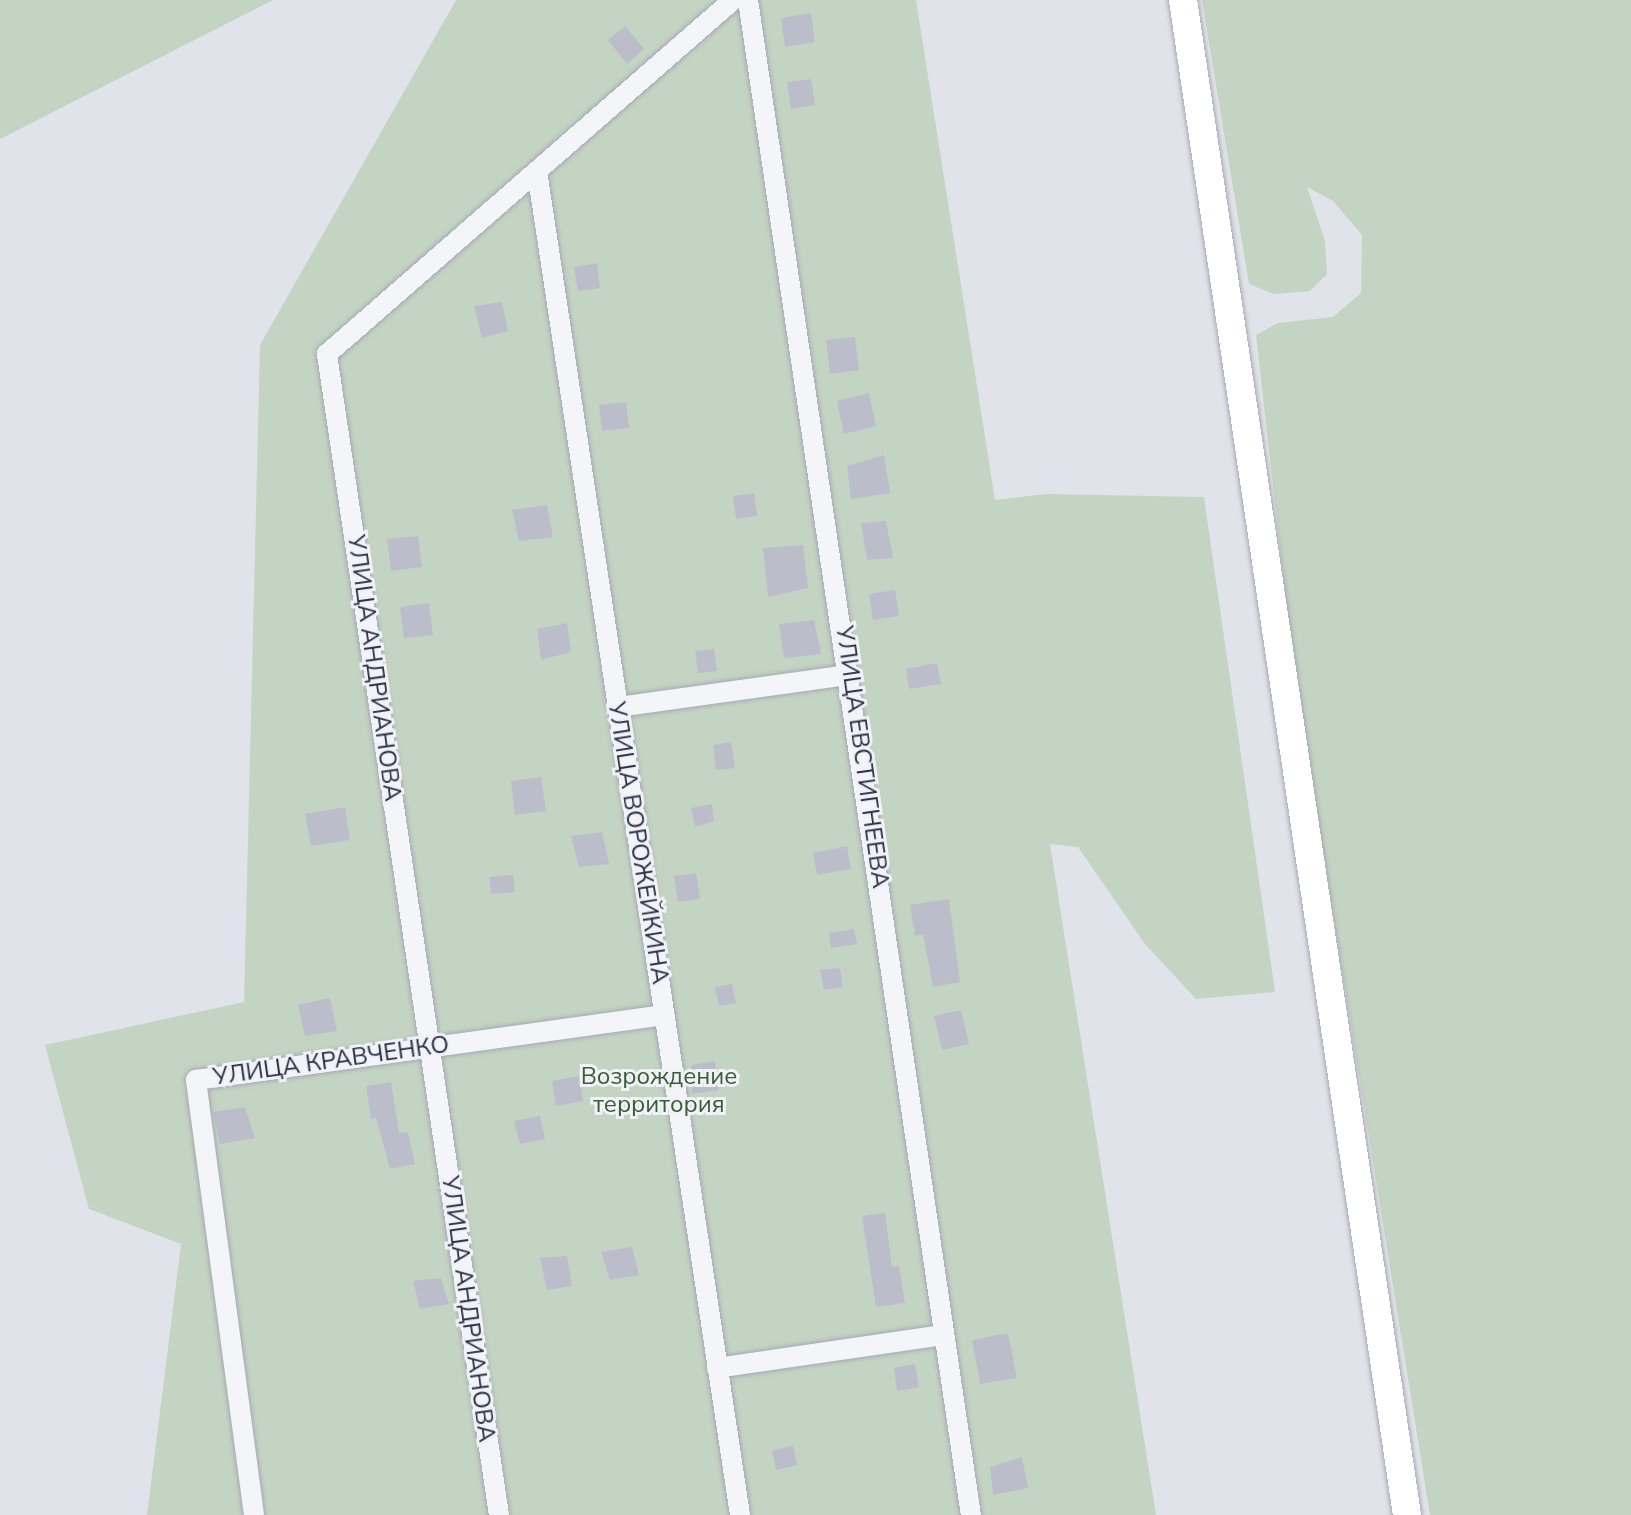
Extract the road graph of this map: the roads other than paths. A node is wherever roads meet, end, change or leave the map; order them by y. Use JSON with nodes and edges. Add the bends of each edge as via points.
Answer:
{"nodes":[{"id":1,"x":733,"y":0,"type":"edge"},
{"id":2,"x":748,"y":0,"type":"edge"},
{"id":3,"x":1183,"y":0,"type":"edge"},
{"id":4,"x":537,"y":171,"type":"junction"},
{"id":5,"x":850,"y":675,"type":"junction"},
{"id":6,"x":618,"y":707,"type":"junction"},
{"id":7,"x":664,"y":1015,"type":"junction"},
{"id":8,"x":430,"y":1047,"type":"junction"},
{"id":9,"x":944,"y":1335,"type":"junction"},
{"id":10,"x":717,"y":1368,"type":"junction"},
{"id":11,"x":254,"y":1515,"type":"edge"},
{"id":12,"x":499,"y":1515,"type":"edge"},
{"id":13,"x":740,"y":1515,"type":"edge"},
{"id":14,"x":971,"y":1515,"type":"edge"},
{"id":15,"x":1407,"y":1515,"type":"edge"}],
"edges":[{"from":1,"to":4,"type":"street","name":"УЛИЦА АНДРИАНОВА"},
{"from":2,"to":5,"type":"street","name":"УЛИЦА ЕВСТИГНЕЕВА"},
{"from":3,"to":15,"type":"main road"},
{"from":4,"to":6,"type":"street","name":"УЛИЦА ВОРОЖЕЙКИНА"},
{"from":4,"to":8,"type":"street","name":"УЛИЦА АНДРИАНОВА","via":[[327,354]]},
{"from":5,"to":6,"type":"street"},
{"from":5,"to":9,"type":"street","name":"УЛИЦА ЕВСТИГНЕЕВА"},
{"from":6,"to":7,"type":"street","name":"УЛИЦА ВОРОЖЕЙКИНА"},
{"from":7,"to":8,"type":"street","name":"УЛИЦА КРАВЧЕНКО"},
{"from":7,"to":10,"type":"street","name":"УЛИЦА ВОРОЖЕЙКИНА"},
{"from":8,"to":11,"type":"street","name":"УЛИЦА КРАВЧЕНКО","via":[[196,1080]]},
{"from":8,"to":12,"type":"street","name":"УЛИЦА АНДРИАНОВА"},
{"from":9,"to":10,"type":"street"},
{"from":9,"to":14,"type":"street","name":"УЛИЦА ЕВСТИГНЕЕВА"},
{"from":10,"to":13,"type":"street","name":"УЛИЦА ВОРОЖЕЙКИНА"}]}
